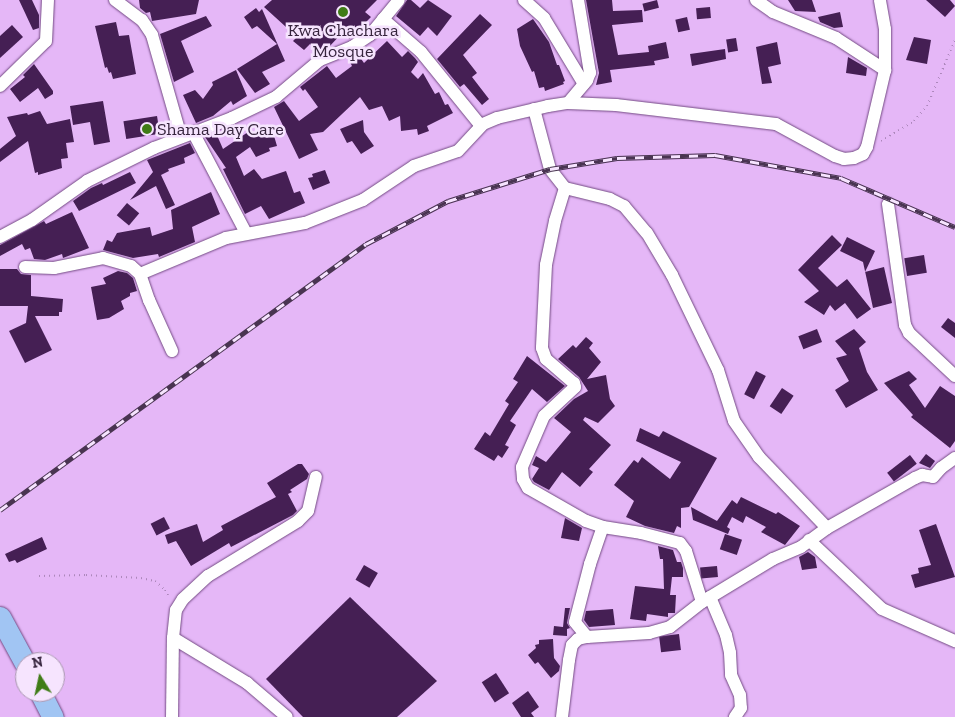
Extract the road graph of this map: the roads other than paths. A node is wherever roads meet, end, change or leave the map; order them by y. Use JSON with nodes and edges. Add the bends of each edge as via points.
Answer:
{"nodes":[{"id":1,"x":48,"y":0,"type":"edge"},
{"id":2,"x":115,"y":0,"type":"edge"},
{"id":3,"x":398,"y":0,"type":"edge"},
{"id":4,"x":524,"y":0,"type":"edge"},
{"id":5,"x":578,"y":0,"type":"edge"},
{"id":6,"x":756,"y":0,"type":"edge"},
{"id":7,"x":880,"y":0,"type":"edge"},
{"id":8,"x":383,"y":19,"type":"junction"},
{"id":9,"x":885,"y":70,"type":"junction"},
{"id":10,"x":584,"y":84,"type":"junction"},
{"id":11,"x":0,"y":86,"type":"edge"},
{"id":12,"x":568,"y":103,"type":"junction"},
{"id":13,"x":534,"y":109,"type":"junction"},
{"id":14,"x":481,"y":126,"type":"junction"},
{"id":15,"x":193,"y":132,"type":"junction"},
{"id":16,"x":181,"y":137,"type":"junction"},
{"id":17,"x":565,"y":188,"type":"junction"},
{"id":18,"x":888,"y":204,"type":"dead end"},
{"id":19,"x":246,"y":233,"type":"junction"},
{"id":20,"x":0,"y":237,"type":"edge"},
{"id":21,"x":26,"y":267,"type":"dead end"},
{"id":22,"x":140,"y":274,"type":"junction"},
{"id":23,"x":172,"y":351,"type":"dead end"},
{"id":24,"x":955,"y":376,"type":"edge"},
{"id":25,"x":955,"y":458,"type":"edge"},
{"id":26,"x":316,"y":478,"type":"dead end"},
{"id":27,"x":603,"y":527,"type":"junction"},
{"id":28,"x":827,"y":528,"type":"junction"},
{"id":29,"x":809,"y":540,"type":"junction"},
{"id":30,"x":706,"y":599,"type":"junction"},
{"id":31,"x":1,"y":619,"type":"edge"},
{"id":32,"x":587,"y":637,"type":"junction"},
{"id":33,"x":173,"y":638,"type":"junction"},
{"id":34,"x":955,"y":641,"type":"edge"},
{"id":35,"x":19,"y":652,"type":"edge"},
{"id":36,"x":45,"y":702,"type":"edge"},
{"id":37,"x":53,"y":717,"type":"edge"},
{"id":38,"x":172,"y":717,"type":"edge"},
{"id":39,"x":287,"y":717,"type":"edge"},
{"id":40,"x":562,"y":717,"type":"edge"},
{"id":41,"x":734,"y":717,"type":"edge"}],
"edges":[{"from":1,"to":11,"type":"street","via":[[46,41]]},
{"from":2,"to":16,"type":"street","via":[[142,20],[152,35]]},
{"from":3,"to":8,"type":"street"},
{"from":4,"to":10,"type":"street","via":[[544,18]]},
{"from":5,"to":10,"type":"street","via":[[590,67]]},
{"from":6,"to":9,"type":"street","via":[[787,19],[836,38]]},
{"from":7,"to":9,"type":"street","via":[[885,29]]},
{"from":8,"to":14,"type":"street","via":[[422,52]]},
{"from":8,"to":15,"type":"street","via":[[370,35],[352,47],[320,60],[276,97]]},
{"from":9,"to":12,"type":"street","via":[[867,147],[863,154],[854,158],[844,159],[776,124],[616,105]]},
{"from":10,"to":12,"type":"street"},
{"from":12,"to":13,"type":"street"},
{"from":13,"to":14,"type":"street","via":[[497,118]]},
{"from":13,"to":17,"type":"street","via":[[550,169]]},
{"from":14,"to":19,"type":"street","via":[[458,151],[414,166],[371,196],[305,223]]},
{"from":15,"to":16,"type":"street"},
{"from":15,"to":19,"type":"street"},
{"from":16,"to":20,"type":"street","via":[[87,181],[32,220]]},
{"from":17,"to":27,"type":"street","via":[[546,265],[542,348],[546,359],[574,383],[575,388],[544,416],[522,467],[523,479],[528,488]]},
{"from":17,"to":28,"type":"street","via":[[610,199],[624,206],[647,233],[672,275],[718,370],[734,421],[759,457]]},
{"from":18,"to":24,"type":"street","via":[[905,324],[909,333]]},
{"from":19,"to":22,"type":"street","via":[[226,238]]},
{"from":21,"to":22,"type":"street","via":[[54,268],[103,258],[127,264]]},
{"from":22,"to":23,"type":"street","via":[[148,300]]},
{"from":25,"to":28,"type":"street","via":[[933,477],[915,478]]},
{"from":26,"to":33,"type":"street","via":[[308,511],[298,521],[208,576],[183,599],[176,610]]},
{"from":27,"to":30,"type":"street","via":[[680,544]]},
{"from":27,"to":32,"type":"street","via":[[575,622]]},
{"from":28,"to":29,"type":"street"},
{"from":29,"to":30,"type":"street"},
{"from":29,"to":34,"type":"street","via":[[882,609]]},
{"from":30,"to":32,"type":"street","via":[[670,627],[649,633]]},
{"from":30,"to":41,"type":"street","via":[[726,635],[731,675],[740,696],[741,708]]},
{"from":31,"to":35,"type":"main road"},
{"from":32,"to":40,"type":"street","via":[[572,645]]},
{"from":33,"to":38,"type":"street"},
{"from":33,"to":39,"type":"street","via":[[247,683]]},
{"from":36,"to":37,"type":"main road"}]}
